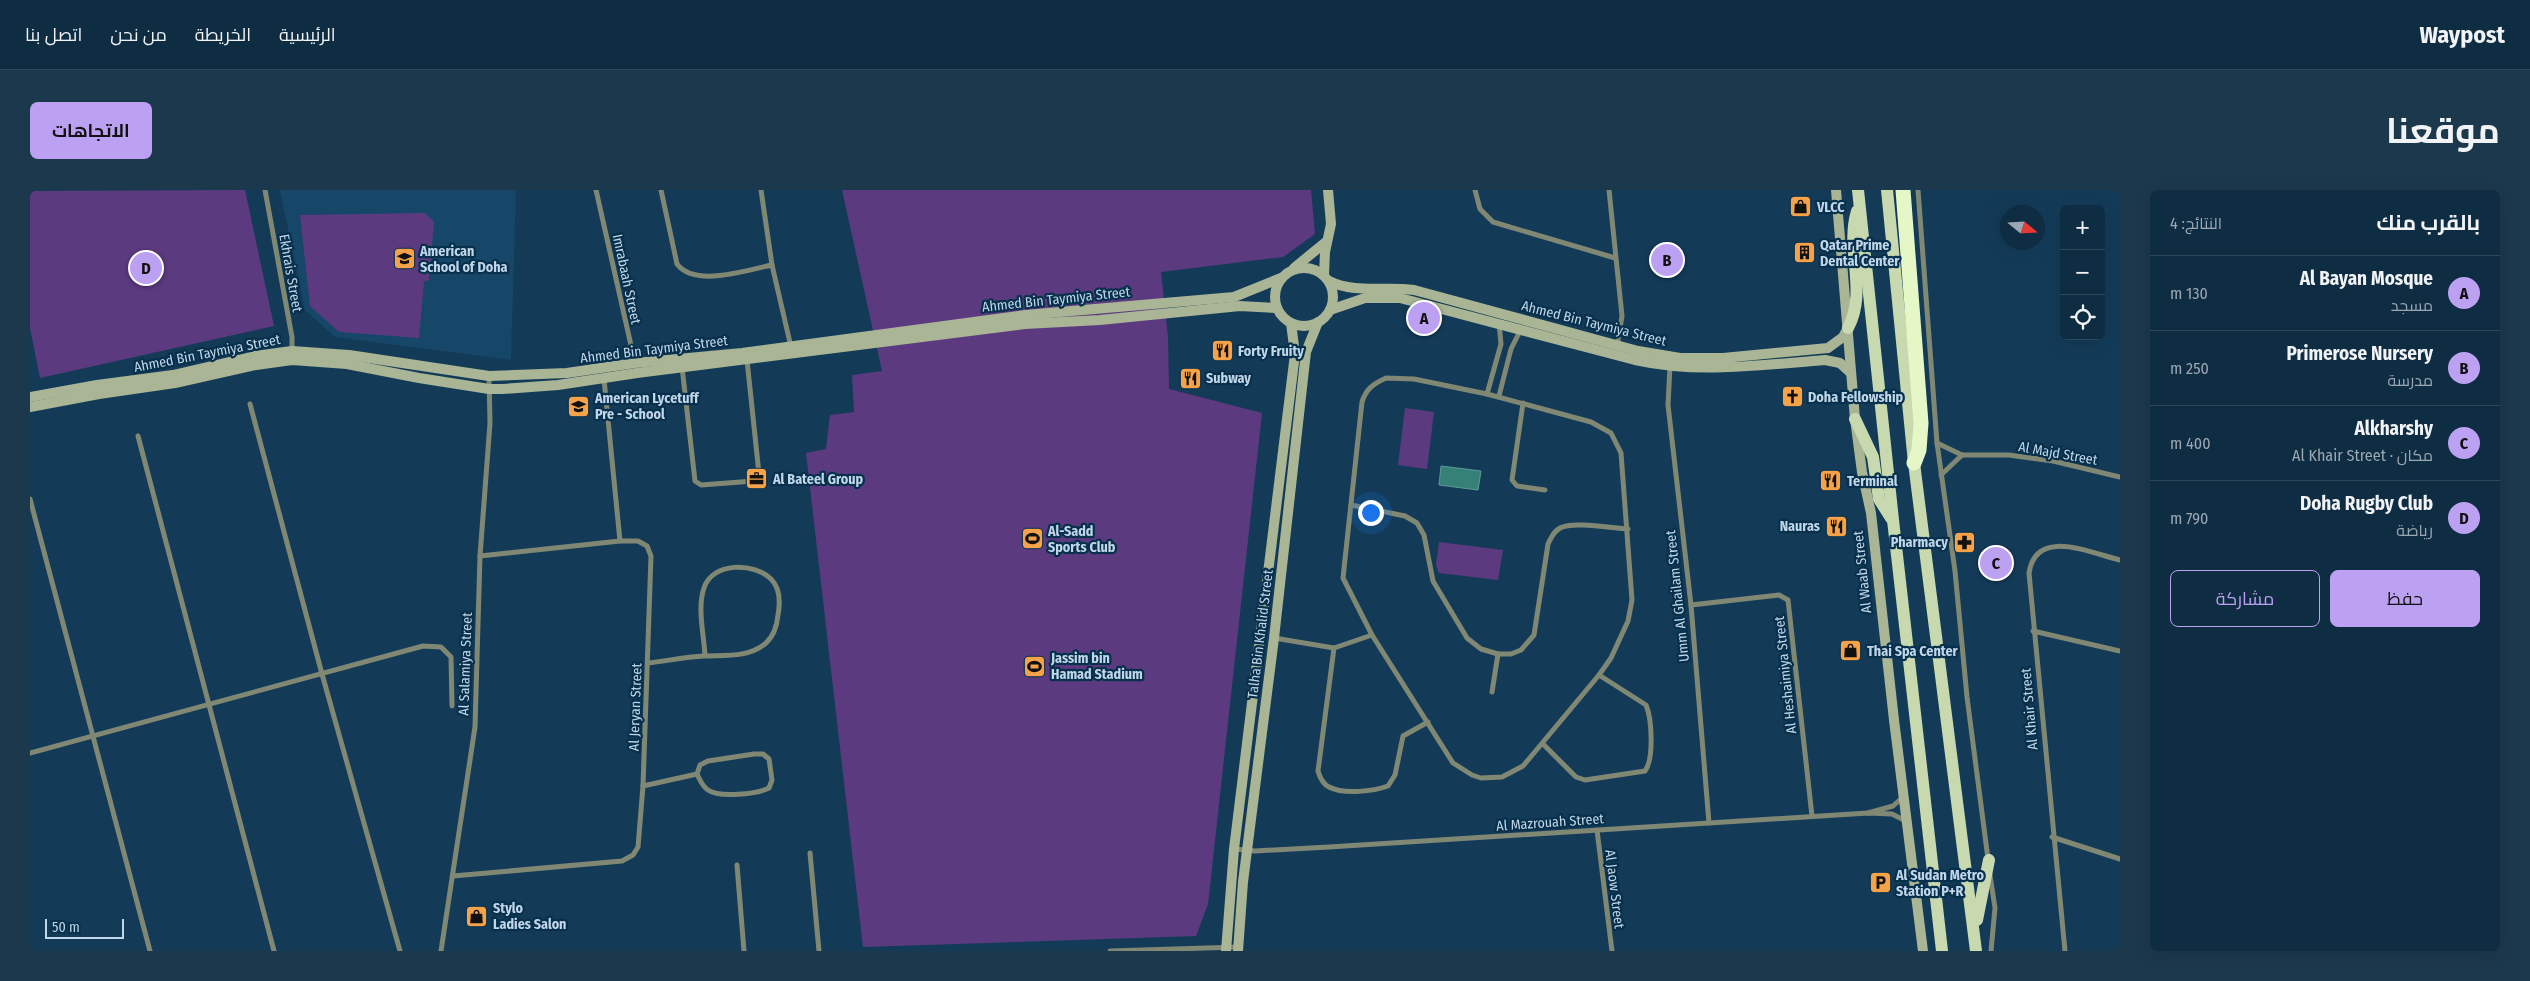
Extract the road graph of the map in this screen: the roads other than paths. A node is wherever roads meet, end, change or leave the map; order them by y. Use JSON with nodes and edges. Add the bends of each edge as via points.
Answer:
{"nodes":[{"id":1,"x":265,"y":190,"type":"edge"},
{"id":2,"x":596,"y":190,"type":"edge"},
{"id":3,"x":661,"y":190,"type":"edge"},
{"id":4,"x":761,"y":190,"type":"edge"},
{"id":5,"x":1328,"y":190,"type":"edge"},
{"id":6,"x":1475,"y":190,"type":"edge"},
{"id":7,"x":1608,"y":190,"type":"edge"},
{"id":8,"x":1836,"y":190,"type":"edge"},
{"id":9,"x":1858,"y":190,"type":"edge"},
{"id":10,"x":1887,"y":190,"type":"edge"},
{"id":11,"x":1903,"y":190,"type":"edge"},
{"id":12,"x":1918,"y":190,"type":"edge"},
{"id":13,"x":1860,"y":204,"type":"junction"},
{"id":14,"x":1328,"y":240,"type":"junction"},
{"id":15,"x":1616,"y":258,"type":"junction"},
{"id":16,"x":772,"y":265,"type":"junction"},
{"id":17,"x":1290,"y":271,"type":"junction"},
{"id":18,"x":1281,"y":278,"type":"junction"},
{"id":19,"x":1326,"y":278,"type":"junction"},
{"id":20,"x":1277,"y":308,"type":"junction"},
{"id":21,"x":1330,"y":310,"type":"junction"},
{"id":22,"x":1318,"y":322,"type":"junction"},
{"id":23,"x":1291,"y":323,"type":"junction"},
{"id":24,"x":1499,"y":323,"type":"junction"},
{"id":25,"x":1848,"y":328,"type":"junction"},
{"id":26,"x":1521,"y":329,"type":"junction"},
{"id":27,"x":1615,"y":350,"type":"junction"},
{"id":28,"x":792,"y":351,"type":"junction"},
{"id":29,"x":292,"y":355,"type":"junction"},
{"id":30,"x":1498,"y":355,"type":"junction"},
{"id":31,"x":1508,"y":358,"type":"junction"},
{"id":32,"x":746,"y":360,"type":"junction"},
{"id":33,"x":1670,"y":362,"type":"junction"},
{"id":34,"x":681,"y":363,"type":"junction"},
{"id":35,"x":636,"y":368,"type":"junction"},
{"id":36,"x":1851,"y":373,"type":"junction"},
{"id":37,"x":489,"y":376,"type":"junction"},
{"id":38,"x":604,"y":379,"type":"junction"},
{"id":39,"x":490,"y":389,"type":"junction"},
{"id":40,"x":1487,"y":394,"type":"junction"},
{"id":41,"x":1499,"y":396,"type":"junction"},
{"id":42,"x":30,"y":397,"type":"edge"},
{"id":43,"x":1523,"y":403,"type":"junction"},
{"id":44,"x":250,"y":404,"type":"dead end"},
{"id":45,"x":30,"y":407,"type":"edge"},
{"id":46,"x":1855,"y":419,"type":"junction"},
{"id":47,"x":138,"y":436,"type":"dead end"},
{"id":48,"x":1937,"y":442,"type":"junction"},
{"id":49,"x":1962,"y":455,"type":"junction"},
{"id":50,"x":1914,"y":463,"type":"junction"},
{"id":51,"x":1941,"y":475,"type":"junction"},
{"id":52,"x":2120,"y":477,"type":"edge"},
{"id":53,"x":1545,"y":490,"type":"dead end"},
{"id":54,"x":30,"y":499,"type":"edge"},
{"id":55,"x":1351,"y":505,"type":"junction"},
{"id":56,"x":1893,"y":520,"type":"junction"},
{"id":57,"x":1628,"y":529,"type":"junction"},
{"id":58,"x":620,"y":541,"type":"junction"},
{"id":59,"x":480,"y":556,"type":"junction"},
{"id":60,"x":2120,"y":560,"type":"edge"},
{"id":61,"x":1691,"y":605,"type":"junction"},
{"id":62,"x":2033,"y":631,"type":"junction"},
{"id":63,"x":1372,"y":635,"type":"junction"},
{"id":64,"x":1274,"y":638,"type":"junction"},
{"id":65,"x":1334,"y":648,"type":"junction"},
{"id":66,"x":2120,"y":651,"type":"edge"},
{"id":67,"x":1498,"y":654,"type":"junction"},
{"id":68,"x":705,"y":656,"type":"junction"},
{"id":69,"x":648,"y":663,"type":"junction"},
{"id":70,"x":322,"y":674,"type":"junction"},
{"id":71,"x":1600,"y":675,"type":"junction"},
{"id":72,"x":1492,"y":692,"type":"dead end"},
{"id":73,"x":208,"y":706,"type":"junction"},
{"id":74,"x":452,"y":706,"type":"dead end"},
{"id":75,"x":1428,"y":722,"type":"junction"},
{"id":76,"x":93,"y":736,"type":"junction"},
{"id":77,"x":1543,"y":744,"type":"junction"},
{"id":78,"x":30,"y":753,"type":"edge"},
{"id":79,"x":697,"y":774,"type":"junction"},
{"id":80,"x":643,"y":786,"type":"junction"},
{"id":81,"x":1903,"y":797,"type":"junction"},
{"id":82,"x":1868,"y":813,"type":"junction"},
{"id":83,"x":1812,"y":816,"type":"junction"},
{"id":84,"x":1907,"y":821,"type":"junction"},
{"id":85,"x":1709,"y":823,"type":"junction"},
{"id":86,"x":1597,"y":830,"type":"junction"},
{"id":87,"x":2052,"y":837,"type":"junction"},
{"id":88,"x":1234,"y":850,"type":"junction"},
{"id":89,"x":1247,"y":851,"type":"junction"},
{"id":90,"x":810,"y":853,"type":"dead end"},
{"id":91,"x":2120,"y":859,"type":"edge"},
{"id":92,"x":1988,"y":860,"type":"junction"},
{"id":93,"x":737,"y":865,"type":"dead end"},
{"id":94,"x":453,"y":876,"type":"junction"},
{"id":95,"x":1976,"y":945,"type":"edge"},
{"id":96,"x":1227,"y":949,"type":"edge"},
{"id":97,"x":1238,"y":949,"type":"edge"},
{"id":98,"x":150,"y":951,"type":"edge"},
{"id":99,"x":274,"y":951,"type":"edge"},
{"id":100,"x":400,"y":951,"type":"edge"},
{"id":101,"x":441,"y":951,"type":"edge"},
{"id":102,"x":744,"y":951,"type":"edge"},
{"id":103,"x":820,"y":951,"type":"edge"},
{"id":104,"x":1110,"y":951,"type":"edge"},
{"id":105,"x":1612,"y":951,"type":"edge"},
{"id":106,"x":1924,"y":951,"type":"edge"},
{"id":107,"x":1942,"y":951,"type":"edge"},
{"id":108,"x":1991,"y":951,"type":"edge"},
{"id":109,"x":2065,"y":951,"type":"edge"}],
"edges":[{"from":1,"to":29,"type":"street","name":"Ekhrais Street","via":[[292,337]]},
{"from":2,"to":35,"type":"street","name":"Imrabaah Street"},
{"from":3,"to":16,"type":"street","via":[[678,264],[683,272],[715,276]]},
{"from":4,"to":16,"type":"street"},
{"from":5,"to":14,"type":"street","via":[[1331,224]]},
{"from":6,"to":15,"type":"street","via":[[1480,209],[1493,222]]},
{"from":7,"to":15,"type":"street"},
{"from":8,"to":25,"type":"street","name":"Al Waab Street"},
{"from":9,"to":13,"type":"main road"},
{"from":10,"to":50,"type":"main road"},
{"from":11,"to":50,"type":"highway","via":[[1921,423],[1919,450]]},
{"from":12,"to":48,"type":"street"},
{"from":13,"to":25,"type":"main road","via":[[1852,240],[1856,307]]},
{"from":13,"to":56,"type":"main road"},
{"from":14,"to":17,"type":"street"},
{"from":14,"to":19,"type":"street"},
{"from":15,"to":27,"type":"street","via":[[1622,316]]},
{"from":16,"to":28,"type":"street"},
{"from":17,"to":18,"type":"street"},
{"from":17,"to":19,"type":"street","via":[[1311,268]]},
{"from":18,"to":20,"type":"street","via":[[1275,293]]},
{"from":18,"to":28,"type":"street","name":"Ahmed Bin Taymiya Street","via":[[1234,297],[1025,315]]},
{"from":19,"to":21,"type":"street","via":[[1333,295]]},
{"from":19,"to":27,"type":"street","name":"Ahmed Bin Taymiya Street","via":[[1346,288],[1414,290]]},
{"from":20,"to":23,"type":"street"},
{"from":20,"to":28,"type":"street","name":"Ahmed Bin Taymiya Street","via":[[1240,306],[1025,324]]},
{"from":21,"to":22,"type":"street"},
{"from":21,"to":24,"type":"street","name":"Ahmed Bin Taymiya Street","via":[[1365,298],[1400,298]]},
{"from":22,"to":23,"type":"street","via":[[1309,326]]},
{"from":22,"to":64,"type":"street","name":"Talha Bin Khalid Street","via":[[1306,352]]},
{"from":23,"to":88,"type":"street","name":"Talha Bin Khalid Street","via":[[1295,354]]},
{"from":24,"to":26,"type":"street","name":"Ahmed Bin Taymiya Street"},
{"from":24,"to":30,"type":"street"},
{"from":25,"to":33,"type":"street","name":"Ahmed Bin Taymiya Street","via":[[1843,337],[1828,348]]},
{"from":25,"to":36,"type":"street","name":"Al Waab Street"},
{"from":26,"to":27,"type":"street","name":"Ahmed Bin Taymiya Street"},
{"from":26,"to":31,"type":"street"},
{"from":27,"to":33,"type":"street","name":"Ahmed Bin Taymiya Street"},
{"from":28,"to":32,"type":"street","name":"Ahmed Bin Taymiya Street"},
{"from":28,"to":34,"type":"street","name":"Ahmed Bin Taymiya Street"},
{"from":29,"to":37,"type":"street","name":"Ahmed Bin Taymiya Street","via":[[349,355]]},
{"from":29,"to":39,"type":"street","name":"Ahmed Bin Taymiya Street"},
{"from":29,"to":42,"type":"street","name":"Ahmed Bin Taymiya Street","via":[[255,356],[173,375]]},
{"from":29,"to":45,"type":"street","name":"Ahmed Bin Taymiya Street","via":[[175,383]]},
{"from":30,"to":31,"type":"street"},
{"from":30,"to":40,"type":"street"},
{"from":31,"to":41,"type":"street"},
{"from":32,"to":34,"type":"street","name":"Ahmed Bin Taymiya Street"},
{"from":32,"to":34,"type":"street","via":[[759,474],[754,481],[701,485],[695,481]]},
{"from":33,"to":36,"type":"street","name":"Ahmed Bin Taymiya Street","via":[[1724,368],[1825,360],[1840,363]]},
{"from":33,"to":61,"type":"street","name":"Umm Al Ghailam Street","via":[[1668,405]]},
{"from":34,"to":35,"type":"street","name":"Ahmed Bin Taymiya Street"},
{"from":35,"to":37,"type":"street","name":"Ahmed Bin Taymiya Street"},
{"from":35,"to":38,"type":"street","name":"Ahmed Bin Taymiya Street"},
{"from":36,"to":46,"type":"street","name":"Al Waab Street"},
{"from":37,"to":39,"type":"street","name":"Al Salamiya Street"},
{"from":38,"to":39,"type":"street","name":"Ahmed Bin Taymiya Street"},
{"from":38,"to":58,"type":"street"},
{"from":39,"to":59,"type":"street","name":"Al Salamiya Street"},
{"from":40,"to":41,"type":"street"},
{"from":40,"to":55,"type":"street","via":[[1414,379],[1386,378],[1375,383],[1366,391],[1362,402]]},
{"from":41,"to":43,"type":"street"},
{"from":43,"to":53,"type":"street","via":[[1512,480],[1517,486]]},
{"from":43,"to":57,"type":"street","via":[[1591,422],[1612,433],[1621,453]]},
{"from":44,"to":70,"type":"street"},
{"from":46,"to":56,"type":"main road","via":[[1873,458],[1879,499]]},
{"from":46,"to":81,"type":"street","name":"Al Waab Street","via":[[1871,513]]},
{"from":47,"to":73,"type":"street"},
{"from":48,"to":49,"type":"street","name":"Al Majd Street"},
{"from":48,"to":51,"type":"street"},
{"from":49,"to":51,"type":"street"},
{"from":49,"to":52,"type":"street","name":"Al Majd Street","via":[[2053,461]]},
{"from":50,"to":95,"type":"main road"},
{"from":51,"to":92,"type":"street"},
{"from":54,"to":76,"type":"street"},
{"from":55,"to":63,"type":"street","via":[[1343,578]]},
{"from":55,"to":67,"type":"street","via":[[1404,516],[1417,523],[1424,535],[1432,581],[1467,638],[1481,649]]},
{"from":56,"to":107,"type":"main road"},
{"from":57,"to":67,"type":"street","via":[[1569,525],[1552,534],[1534,635],[1521,650]]},
{"from":57,"to":71,"type":"street","via":[[1632,600],[1628,621]]},
{"from":58,"to":59,"type":"street","name":"Al Jeryan Street"},
{"from":58,"to":69,"type":"street","name":"Al Jeryan Street","via":[[643,544],[651,556]]},
{"from":59,"to":94,"type":"street","name":"Al Salamiya Street","via":[[475,727]]},
{"from":60,"to":62,"type":"street","name":"Al Khair Street","via":[[2053,545],[2036,553],[2028,573]]},
{"from":61,"to":83,"type":"street","name":"Al Heshaimiya Street","via":[[1779,596],[1788,600]]},
{"from":61,"to":85,"type":"street","name":"Umm Al Ghailam Street"},
{"from":62,"to":66,"type":"street"},
{"from":62,"to":87,"type":"street","name":"Al Khair Street"},
{"from":63,"to":65,"type":"street"},
{"from":63,"to":75,"type":"street"},
{"from":64,"to":65,"type":"street"},
{"from":64,"to":89,"type":"street","name":"Talha Bin Khalid Street"},
{"from":65,"to":75,"type":"street","via":[[1318,772],[1328,787],[1339,791],[1388,786],[1396,775],[1403,736]]},
{"from":67,"to":72,"type":"street"},
{"from":68,"to":68,"type":"street","via":[[743,654],[766,643],[774,632],[780,600],[772,580],[755,570],[736,567],[708,577],[702,606]]},
{"from":68,"to":69,"type":"street"},
{"from":69,"to":80,"type":"street","name":"Al Jeryan Street"},
{"from":70,"to":73,"type":"street"},
{"from":70,"to":74,"type":"street","via":[[423,646],[441,648],[452,657]]},
{"from":70,"to":100,"type":"street"},
{"from":71,"to":77,"type":"street"},
{"from":71,"to":77,"type":"street","via":[[1646,705],[1652,755],[1650,764],[1645,770],[1585,780],[1576,777]]},
{"from":73,"to":76,"type":"street"},
{"from":73,"to":99,"type":"street"},
{"from":75,"to":77,"type":"street","via":[[1454,764],[1481,778],[1512,774]]},
{"from":76,"to":78,"type":"street"},
{"from":76,"to":98,"type":"street"},
{"from":79,"to":79,"type":"street","via":[[701,784],[718,795],[762,791],[769,788],[772,780],[769,759],[763,754],[708,761],[700,765]]},
{"from":79,"to":80,"type":"street"},
{"from":80,"to":94,"type":"street","name":"Al Jeryan Street","via":[[638,847],[633,855],[622,861]]},
{"from":81,"to":82,"type":"street","via":[[1893,806]]},
{"from":81,"to":84,"type":"street","name":"Al Waab Street"},
{"from":82,"to":83,"type":"street","name":"Al Mazrouah Street"},
{"from":82,"to":84,"type":"street","via":[[1892,814]]},
{"from":83,"to":85,"type":"street","name":"Al Mazrouah Street"},
{"from":84,"to":106,"type":"street","name":"Al Waab Street"},
{"from":85,"to":86,"type":"street","name":"Al Mazrouah Street"},
{"from":86,"to":89,"type":"street","name":"Al Mazrouah Street"},
{"from":86,"to":105,"type":"street","name":"Al Jaow Street"},
{"from":87,"to":91,"type":"street"},
{"from":87,"to":109,"type":"street","name":"Al Khair Street"},
{"from":88,"to":89,"type":"street","name":"Al Mazrouah Street"},
{"from":88,"to":96,"type":"street","name":"Talha Bin Khalid Street"},
{"from":89,"to":97,"type":"street","name":"Talha Bin Khalid Street"},
{"from":90,"to":103,"type":"street"},
{"from":92,"to":95,"type":"main road"},
{"from":92,"to":108,"type":"street","via":[[1995,908]]},
{"from":93,"to":102,"type":"street"},
{"from":94,"to":101,"type":"street","name":"Al Salamiya Street"},
{"from":96,"to":97,"type":"street"},
{"from":96,"to":104,"type":"street"}]}
